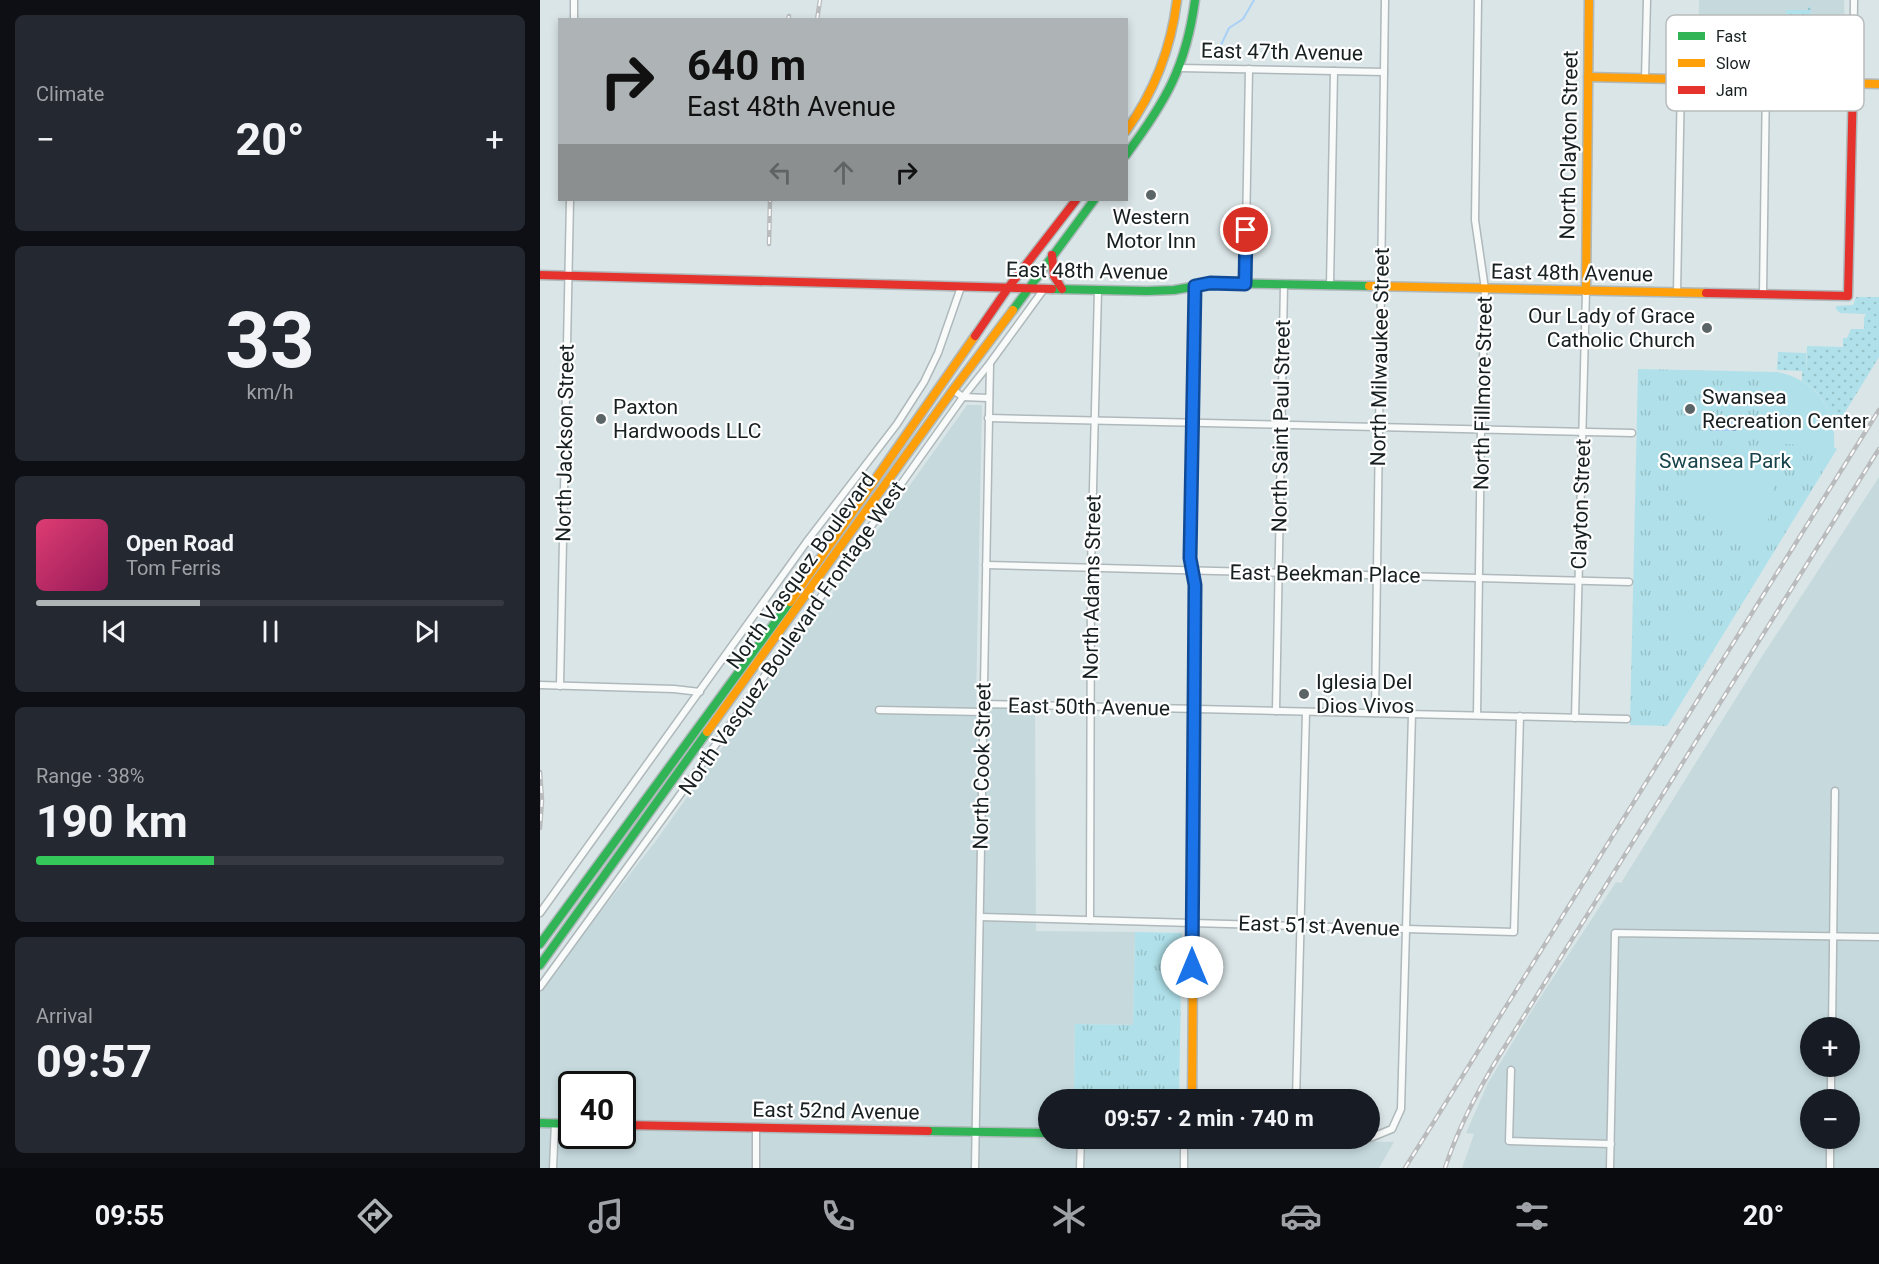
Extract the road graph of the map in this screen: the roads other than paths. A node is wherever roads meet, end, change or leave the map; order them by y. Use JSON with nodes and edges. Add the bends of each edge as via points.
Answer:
{"nodes":[{"id":1,"x":574,"y":0,"type":"edge"},
{"id":2,"x":1177,"y":0,"type":"edge"},
{"id":3,"x":1195,"y":0,"type":"edge"},
{"id":4,"x":1385,"y":0,"type":"edge"},
{"id":5,"x":1478,"y":0,"type":"edge"},
{"id":6,"x":1589,"y":0,"type":"edge"},
{"id":7,"x":1647,"y":0,"type":"edge"},
{"id":8,"x":1854,"y":0,"type":"edge"},
{"id":9,"x":1854,"y":15,"type":"edge"},
{"id":10,"x":574,"y":18,"type":"edge"},
{"id":11,"x":1180,"y":68,"type":"junction"},
{"id":12,"x":1249,"y":69,"type":"junction"},
{"id":13,"x":1334,"y":71,"type":"junction"},
{"id":14,"x":1384,"y":72,"type":"junction"},
{"id":15,"x":1588,"y":77,"type":"junction"},
{"id":16,"x":1645,"y":78,"type":"junction"},
{"id":17,"x":1666,"y":79,"type":"edge"},
{"id":18,"x":1864,"y":83,"type":"edge"},
{"id":19,"x":1879,"y":84,"type":"edge"},
{"id":20,"x":1680,"y":111,"type":"edge"},
{"id":21,"x":1766,"y":111,"type":"edge"},
{"id":22,"x":1852,"y":111,"type":"edge"},
{"id":23,"x":1128,"y":128,"type":"edge"},
{"id":24,"x":1128,"y":152,"type":"edge"},
{"id":25,"x":570,"y":201,"type":"edge"},
{"id":26,"x":1075,"y":201,"type":"edge"},
{"id":27,"x":1093,"y":201,"type":"edge"},
{"id":28,"x":1052,"y":255,"type":"junction"},
{"id":29,"x":540,"y":275,"type":"edge"},
{"id":30,"x":569,"y":276,"type":"junction"},
{"id":31,"x":1245,"y":284,"type":"junction"},
{"id":32,"x":1284,"y":285,"type":"junction"},
{"id":33,"x":1195,"y":286,"type":"junction"},
{"id":34,"x":1330,"y":286,"type":"junction"},
{"id":35,"x":1380,"y":286,"type":"junction"},
{"id":36,"x":961,"y":287,"type":"junction"},
{"id":37,"x":1008,"y":288,"type":"junction"},
{"id":38,"x":1029,"y":289,"type":"junction"},
{"id":39,"x":1044,"y":289,"type":"junction"},
{"id":40,"x":1062,"y":289,"type":"junction"},
{"id":41,"x":1485,"y":289,"type":"junction"},
{"id":42,"x":1098,"y":290,"type":"junction"},
{"id":43,"x":1586,"y":291,"type":"junction"},
{"id":44,"x":1677,"y":293,"type":"junction"},
{"id":45,"x":1763,"y":294,"type":"junction"},
{"id":46,"x":990,"y":363,"type":"junction"},
{"id":47,"x":953,"y":390,"type":"junction"},
{"id":48,"x":963,"y":397,"type":"junction"},
{"id":49,"x":988,"y":398,"type":"junction"},
{"id":50,"x":988,"y":418,"type":"junction"},
{"id":51,"x":1095,"y":420,"type":"junction"},
{"id":52,"x":1193,"y":422,"type":"junction"},
{"id":53,"x":1281,"y":424,"type":"junction"},
{"id":54,"x":1379,"y":427,"type":"junction"},
{"id":55,"x":1481,"y":430,"type":"junction"},
{"id":56,"x":1583,"y":431,"type":"junction"},
{"id":57,"x":1632,"y":433,"type":"dead end"},
{"id":58,"x":986,"y":565,"type":"junction"},
{"id":59,"x":1091,"y":568,"type":"junction"},
{"id":60,"x":1192,"y":572,"type":"junction"},
{"id":61,"x":1279,"y":572,"type":"junction"},
{"id":62,"x":1377,"y":575,"type":"junction"},
{"id":63,"x":1479,"y":578,"type":"junction"},
{"id":64,"x":1579,"y":580,"type":"junction"},
{"id":65,"x":1629,"y":582,"type":"dead end"},
{"id":66,"x":540,"y":685,"type":"edge"},
{"id":67,"x":560,"y":686,"type":"junction"},
{"id":68,"x":700,"y":692,"type":"junction"},
{"id":69,"x":983,"y":704,"type":"junction"},
{"id":70,"x":1091,"y":707,"type":"junction"},
{"id":71,"x":1194,"y":709,"type":"junction"},
{"id":72,"x":879,"y":710,"type":"dead end"},
{"id":73,"x":1276,"y":711,"type":"junction"},
{"id":74,"x":983,"y":712,"type":"junction"},
{"id":75,"x":1306,"y":712,"type":"junction"},
{"id":76,"x":1375,"y":713,"type":"junction"},
{"id":77,"x":1412,"y":714,"type":"junction"},
{"id":78,"x":1477,"y":715,"type":"junction"},
{"id":79,"x":1520,"y":716,"type":"junction"},
{"id":80,"x":1575,"y":718,"type":"junction"},
{"id":81,"x":1627,"y":719,"type":"dead end"},
{"id":82,"x":1835,"y":791,"type":"dead end"},
{"id":83,"x":540,"y":913,"type":"edge"},
{"id":84,"x":980,"y":917,"type":"junction"},
{"id":85,"x":1090,"y":920,"type":"junction"},
{"id":86,"x":1192,"y":923,"type":"junction"},
{"id":87,"x":1300,"y":926,"type":"junction"},
{"id":88,"x":1405,"y":929,"type":"junction"},
{"id":89,"x":1833,"y":936,"type":"junction"},
{"id":90,"x":1879,"y":937,"type":"edge"},
{"id":91,"x":540,"y":944,"type":"edge"},
{"id":92,"x":540,"y":965,"type":"edge"},
{"id":93,"x":540,"y":987,"type":"edge"},
{"id":94,"x":1832,"y":1017,"type":"edge"},
{"id":95,"x":1510,"y":1070,"type":"dead end"},
{"id":96,"x":1192,"y":1089,"type":"edge"},
{"id":97,"x":1296,"y":1089,"type":"edge"},
{"id":98,"x":540,"y":1123,"type":"edge"},
{"id":99,"x":555,"y":1124,"type":"joint"},
{"id":100,"x":636,"y":1125,"type":"edge"},
{"id":101,"x":756,"y":1127,"type":"junction"},
{"id":102,"x":976,"y":1131,"type":"junction"},
{"id":103,"x":1038,"y":1133,"type":"edge"},
{"id":104,"x":1380,"y":1134,"type":"edge"},
{"id":105,"x":1611,"y":1144,"type":"junction"},
{"id":106,"x":1081,"y":1149,"type":"edge"},
{"id":107,"x":1184,"y":1149,"type":"edge"},
{"id":108,"x":1830,"y":1149,"type":"edge"},
{"id":109,"x":552,"y":1168,"type":"edge"},
{"id":110,"x":756,"y":1168,"type":"edge"},
{"id":111,"x":975,"y":1168,"type":"edge"},
{"id":112,"x":1080,"y":1168,"type":"edge"},
{"id":113,"x":1184,"y":1168,"type":"edge"},
{"id":114,"x":1610,"y":1168,"type":"edge"},
{"id":115,"x":1830,"y":1168,"type":"edge"}],
"edges":[{"from":1,"to":10,"type":"street"},
{"from":2,"to":23,"type":"main road","via":[[1161,70]]},
{"from":3,"to":11,"type":"main road"},
{"from":4,"to":14,"type":"street","name":"North Milwaukee Street"},
{"from":5,"to":41,"type":"street","name":"North Fillmore Street","via":[[1475,220]]},
{"from":6,"to":15,"type":"main road","name":"North Clayton Street"},
{"from":7,"to":16,"type":"street"},
{"from":8,"to":9,"type":"street"},
{"from":11,"to":12,"type":"street","name":"East 47th Avenue"},
{"from":11,"to":24,"type":"main road","via":[[1164,103]]},
{"from":12,"to":13,"type":"street","name":"East 47th Avenue"},
{"from":12,"to":31,"type":"street"},
{"from":13,"to":14,"type":"street","name":"East 47th Avenue"},
{"from":13,"to":34,"type":"street"},
{"from":14,"to":35,"type":"street","name":"North Milwaukee Street"},
{"from":15,"to":16,"type":"main road"},
{"from":15,"to":43,"type":"main road","name":"North Clayton Street"},
{"from":16,"to":17,"type":"main road"},
{"from":18,"to":19,"type":"main road"},
{"from":20,"to":44,"type":"street"},
{"from":21,"to":45,"type":"street"},
{"from":22,"to":45,"type":"main road","name":"East 48th Avenue","via":[[1848,296]]},
{"from":25,"to":30,"type":"street","name":"North Jackson Street"},
{"from":26,"to":37,"type":"main road","name":"North Vasquez Boulevard"},
{"from":27,"to":28,"type":"main road","name":"North Vasquez Boulevard"},
{"from":28,"to":38,"type":"main road","name":"North Vasquez Boulevard"},
{"from":28,"to":40,"type":"main road","via":[[1054,276]]},
{"from":29,"to":30,"type":"main road","name":"East 48th Avenue"},
{"from":30,"to":36,"type":"main road","name":"East 48th Avenue"},
{"from":30,"to":67,"type":"street","name":"North Jackson Street"},
{"from":31,"to":32,"type":"main road","name":"East 48th Avenue"},
{"from":31,"to":33,"type":"main road","name":"East 48th Avenue"},
{"from":32,"to":34,"type":"main road","name":"East 48th Avenue"},
{"from":32,"to":53,"type":"street","name":"North Saint Paul Street"},
{"from":33,"to":42,"type":"main road","name":"East 48th Avenue","via":[[1168,291]]},
{"from":33,"to":52,"type":"main road"},
{"from":34,"to":35,"type":"main road","name":"East 48th Avenue"},
{"from":35,"to":41,"type":"main road","name":"East 48th Avenue"},
{"from":35,"to":54,"type":"street","name":"North Milwaukee Street"},
{"from":36,"to":37,"type":"main road","name":"East 48th Avenue"},
{"from":36,"to":68,"type":"street","via":[[938,353],[897,424],[808,540]]},
{"from":37,"to":38,"type":"main road","name":"East 48th Avenue"},
{"from":37,"to":91,"type":"main road","name":"North Vasquez Boulevard","via":[[791,600]]},
{"from":38,"to":39,"type":"main road","name":"East 48th Avenue"},
{"from":38,"to":47,"type":"main road","name":"North Vasquez Boulevard"},
{"from":39,"to":40,"type":"main road","name":"East 48th Avenue"},
{"from":39,"to":46,"type":"street","name":"North Vasquez Boulevard Frontage West"},
{"from":40,"to":42,"type":"main road","name":"East 48th Avenue"},
{"from":41,"to":43,"type":"main road","name":"East 48th Avenue"},
{"from":41,"to":55,"type":"street","name":"North Fillmore Street"},
{"from":42,"to":51,"type":"street","name":"North Adams Street"},
{"from":43,"to":44,"type":"main road","name":"East 48th Avenue"},
{"from":43,"to":56,"type":"street","name":"Clayton Street"},
{"from":44,"to":45,"type":"main road","name":"East 48th Avenue"},
{"from":46,"to":48,"type":"street","name":"North Vasquez Boulevard Frontage West"},
{"from":46,"to":49,"type":"street","name":"North Cook Street"},
{"from":47,"to":48,"type":"street"},
{"from":47,"to":92,"type":"main road","name":"North Vasquez Boulevard"},
{"from":48,"to":49,"type":"street"},
{"from":48,"to":93,"type":"street","name":"North Vasquez Boulevard Frontage West"},
{"from":49,"to":50,"type":"street","name":"North Cook Street"},
{"from":50,"to":51,"type":"street"},
{"from":50,"to":58,"type":"street","name":"North Cook Street"},
{"from":51,"to":52,"type":"street"},
{"from":51,"to":59,"type":"street","name":"North Adams Street"},
{"from":52,"to":53,"type":"street"},
{"from":52,"to":60,"type":"main road"},
{"from":53,"to":54,"type":"street"},
{"from":53,"to":61,"type":"street","name":"North Saint Paul Street"},
{"from":54,"to":55,"type":"street"},
{"from":54,"to":62,"type":"street","name":"North Milwaukee Street"},
{"from":55,"to":56,"type":"street"},
{"from":55,"to":63,"type":"street","name":"North Fillmore Street"},
{"from":56,"to":57,"type":"street"},
{"from":56,"to":64,"type":"street","name":"Clayton Street"},
{"from":58,"to":59,"type":"street","name":"East Beekman Place"},
{"from":58,"to":69,"type":"street","name":"North Cook Street"},
{"from":59,"to":60,"type":"street","name":"East Beekman Place"},
{"from":59,"to":70,"type":"street","name":"North Adams Street"},
{"from":60,"to":61,"type":"street","name":"East Beekman Place"},
{"from":60,"to":71,"type":"main road"},
{"from":61,"to":62,"type":"street","name":"East Beekman Place"},
{"from":61,"to":73,"type":"street","name":"North Saint Paul Street"},
{"from":62,"to":63,"type":"street","name":"East Beekman Place"},
{"from":62,"to":76,"type":"street","name":"North Milwaukee Street"},
{"from":63,"to":64,"type":"street","name":"East Beekman Place"},
{"from":63,"to":78,"type":"street","name":"North Fillmore Street"},
{"from":64,"to":65,"type":"street","name":"East Beekman Place"},
{"from":64,"to":80,"type":"street","name":"Clayton Street"},
{"from":66,"to":67,"type":"street"},
{"from":67,"to":68,"type":"street"},
{"from":68,"to":83,"type":"street"},
{"from":69,"to":70,"type":"street","name":"East 50th Avenue"},
{"from":69,"to":74,"type":"street","name":"North Cook Street"},
{"from":70,"to":71,"type":"street","name":"East 50th Avenue"},
{"from":70,"to":85,"type":"street","name":"North Adams Street"},
{"from":71,"to":73,"type":"street","name":"East 50th Avenue"},
{"from":71,"to":86,"type":"main road"},
{"from":72,"to":74,"type":"street","name":"East 50th Avenue"},
{"from":73,"to":75,"type":"street","name":"East 50th Avenue"},
{"from":74,"to":84,"type":"street","name":"North Cook Street"},
{"from":75,"to":76,"type":"street","name":"East 50th Avenue"},
{"from":75,"to":87,"type":"street"},
{"from":76,"to":77,"type":"street","name":"East 50th Avenue"},
{"from":77,"to":78,"type":"street","name":"East 50th Avenue"},
{"from":77,"to":88,"type":"street"},
{"from":78,"to":79,"type":"street","name":"East 50th Avenue"},
{"from":79,"to":80,"type":"street","name":"East 50th Avenue"},
{"from":79,"to":88,"type":"street","name":"East 51st Avenue","via":[[1514,932]]},
{"from":80,"to":81,"type":"street","name":"East 50th Avenue"},
{"from":82,"to":89,"type":"street"},
{"from":84,"to":85,"type":"street","name":"East 51st Avenue"},
{"from":84,"to":102,"type":"street","name":"North Cook Street"},
{"from":85,"to":86,"type":"street","name":"East 51st Avenue"},
{"from":86,"to":87,"type":"street","name":"East 51st Avenue"},
{"from":86,"to":96,"type":"main road"},
{"from":87,"to":88,"type":"street","name":"East 51st Avenue"},
{"from":87,"to":97,"type":"street"},
{"from":88,"to":104,"type":"street","via":[[1401,1109],[1392,1129]]},
{"from":89,"to":90,"type":"street"},
{"from":89,"to":94,"type":"street"},
{"from":89,"to":105,"type":"street","via":[[1615,933]]},
{"from":95,"to":105,"type":"street","via":[[1509,1141]]},
{"from":98,"to":99,"type":"main road"},
{"from":99,"to":109,"type":"street"},
{"from":100,"to":101,"type":"main road","name":"East 52nd Avenue"},
{"from":101,"to":102,"type":"main road","name":"East 52nd Avenue"},
{"from":101,"to":110,"type":"street"},
{"from":102,"to":103,"type":"main road","name":"East 52nd Avenue"},
{"from":102,"to":111,"type":"street","name":"North Cook Street"},
{"from":105,"to":114,"type":"street"},
{"from":106,"to":112,"type":"street"},
{"from":107,"to":113,"type":"street"},
{"from":108,"to":115,"type":"street"}]}
